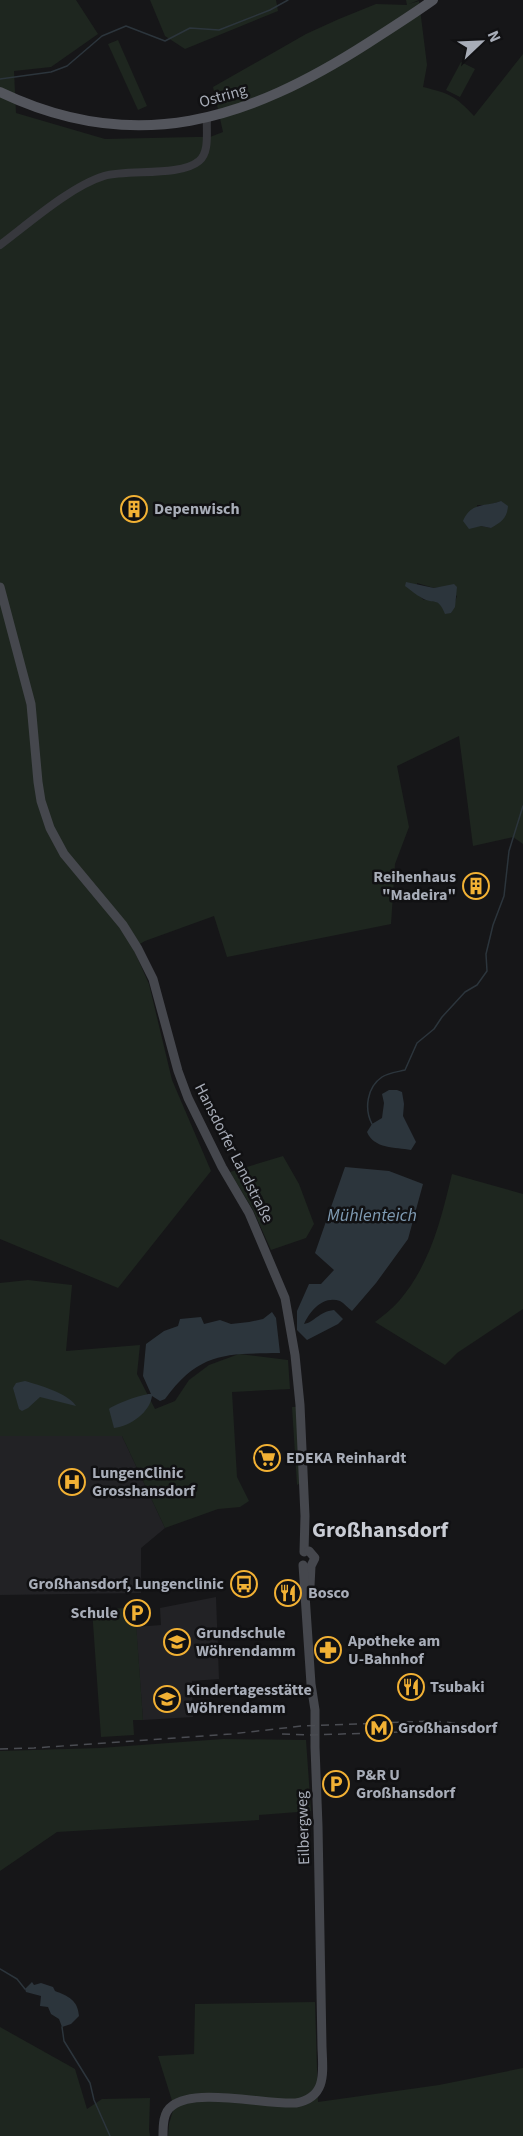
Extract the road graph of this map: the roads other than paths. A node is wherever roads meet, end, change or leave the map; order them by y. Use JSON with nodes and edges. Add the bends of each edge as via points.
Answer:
{"nodes":[{"id":1,"x":433,"y":0,"type":"edge"},
{"id":2,"x":0,"y":92,"type":"edge"},
{"id":3,"x":207,"y":118,"type":"junction"},
{"id":4,"x":0,"y":245,"type":"edge"},
{"id":5,"x":0,"y":587,"type":"edge"},
{"id":6,"x":307,"y":1565,"type":"joint"},
{"id":7,"x":163,"y":2136,"type":"edge"}],
"edges":[{"from":1,"to":3,"type":"main road","name":"Ostring","via":[[307,80],[258,102]]},
{"from":2,"to":3,"type":"main road","name":"Ostring","via":[[87,122],[144,126]]},
{"from":3,"to":4,"type":"street","via":[[206,148],[198,162],[175,170],[104,176],[69,195]]},
{"from":5,"to":6,"type":"main road","name":"Hansdorfer Landstraße","via":[[31,704],[38,782],[50,828],[64,854],[138,949],[154,985],[188,1098],[249,1213],[285,1298],[298,1380],[307,1552],[300,1559]]},
{"from":6,"to":7,"type":"main road","name":"Eilbergweg","via":[[315,1710],[321,2082],[310,2099],[290,2103],[216,2098],[172,2105]]}]}
